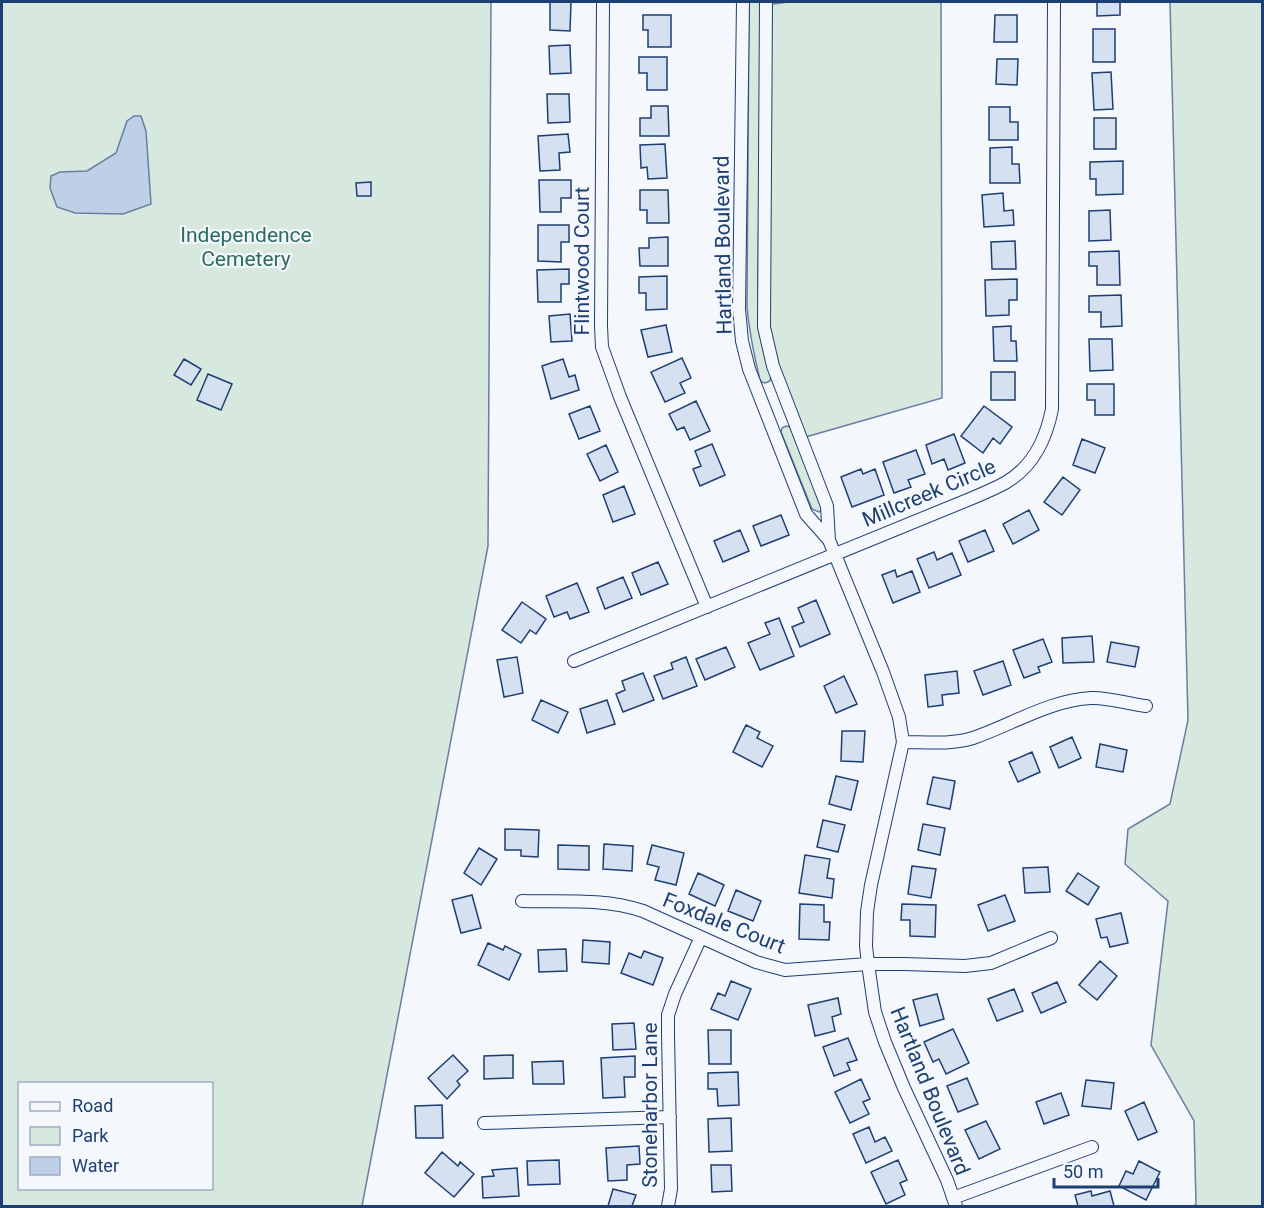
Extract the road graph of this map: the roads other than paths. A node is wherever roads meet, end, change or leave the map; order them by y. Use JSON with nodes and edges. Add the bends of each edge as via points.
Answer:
{"nodes":[{"id":1,"x":603,"y":2,"type":"edge"},
{"id":2,"x":743,"y":2,"type":"edge"},
{"id":3,"x":766,"y":2,"type":"edge"},
{"id":4,"x":1054,"y":2,"type":"edge"},
{"id":5,"x":829,"y":540,"type":"junction"},
{"id":6,"x":834,"y":554,"type":"junction"},
{"id":7,"x":707,"y":607,"type":"junction"},
{"id":8,"x":574,"y":661,"type":"dead end"},
{"id":9,"x":1146,"y":706,"type":"dead end"},
{"id":10,"x":903,"y":742,"type":"junction"},
{"id":11,"x":522,"y":901,"type":"dead end"},
{"id":12,"x":701,"y":937,"type":"junction"},
{"id":13,"x":1051,"y":938,"type":"dead end"},
{"id":14,"x":868,"y":964,"type":"junction"},
{"id":15,"x":670,"y":1117,"type":"junction"},
{"id":16,"x":484,"y":1123,"type":"dead end"},
{"id":17,"x":1092,"y":1147,"type":"dead end"},
{"id":18,"x":955,"y":1202,"type":"edge"},
{"id":19,"x":668,"y":1206,"type":"edge"}],
"edges":[{"from":1,"to":7,"type":"street","name":"Flintwood Court","via":[[602,347]]},
{"from":2,"to":5,"type":"street","name":"Hartland Boulevard","via":[[739,309],[742,341],[749,369],[806,514]]},
{"from":3,"to":5,"type":"street","name":"Hartland Boulevard","via":[[764,327],[773,366],[827,506]]},
{"from":4,"to":6,"type":"street","name":"Millcreek Circle","via":[[1052,410],[1041,447],[1006,482]]},
{"from":5,"to":6,"type":"street","name":"Hartland Boulevard"},
{"from":6,"to":7,"type":"street","name":"Millcreek Circle"},
{"from":6,"to":10,"type":"street","name":"Hartland Boulevard","via":[[884,672]]},
{"from":7,"to":8,"type":"street","name":"Millcreek Circle"},
{"from":9,"to":10,"type":"street","via":[[1093,697],[1076,699],[970,739]]},
{"from":10,"to":14,"type":"street","name":"Hartland Boulevard","via":[[871,885]]},
{"from":11,"to":12,"type":"street","name":"Foxdale Court","via":[[626,906]]},
{"from":12,"to":14,"type":"street","name":"Foxdale Court","via":[[756,962],[785,970]]},
{"from":12,"to":15,"type":"street","name":"Stoneharbor Lane","via":[[668,1015]]},
{"from":13,"to":14,"type":"street","name":"Foxdale Court","via":[[991,963]]},
{"from":14,"to":18,"type":"street","name":"Hartland Boulevard","via":[[875,1012],[885,1042]]},
{"from":15,"to":16,"type":"street"},
{"from":15,"to":19,"type":"street","name":"Stoneharbor Lane"},
{"from":17,"to":18,"type":"street"}]}
